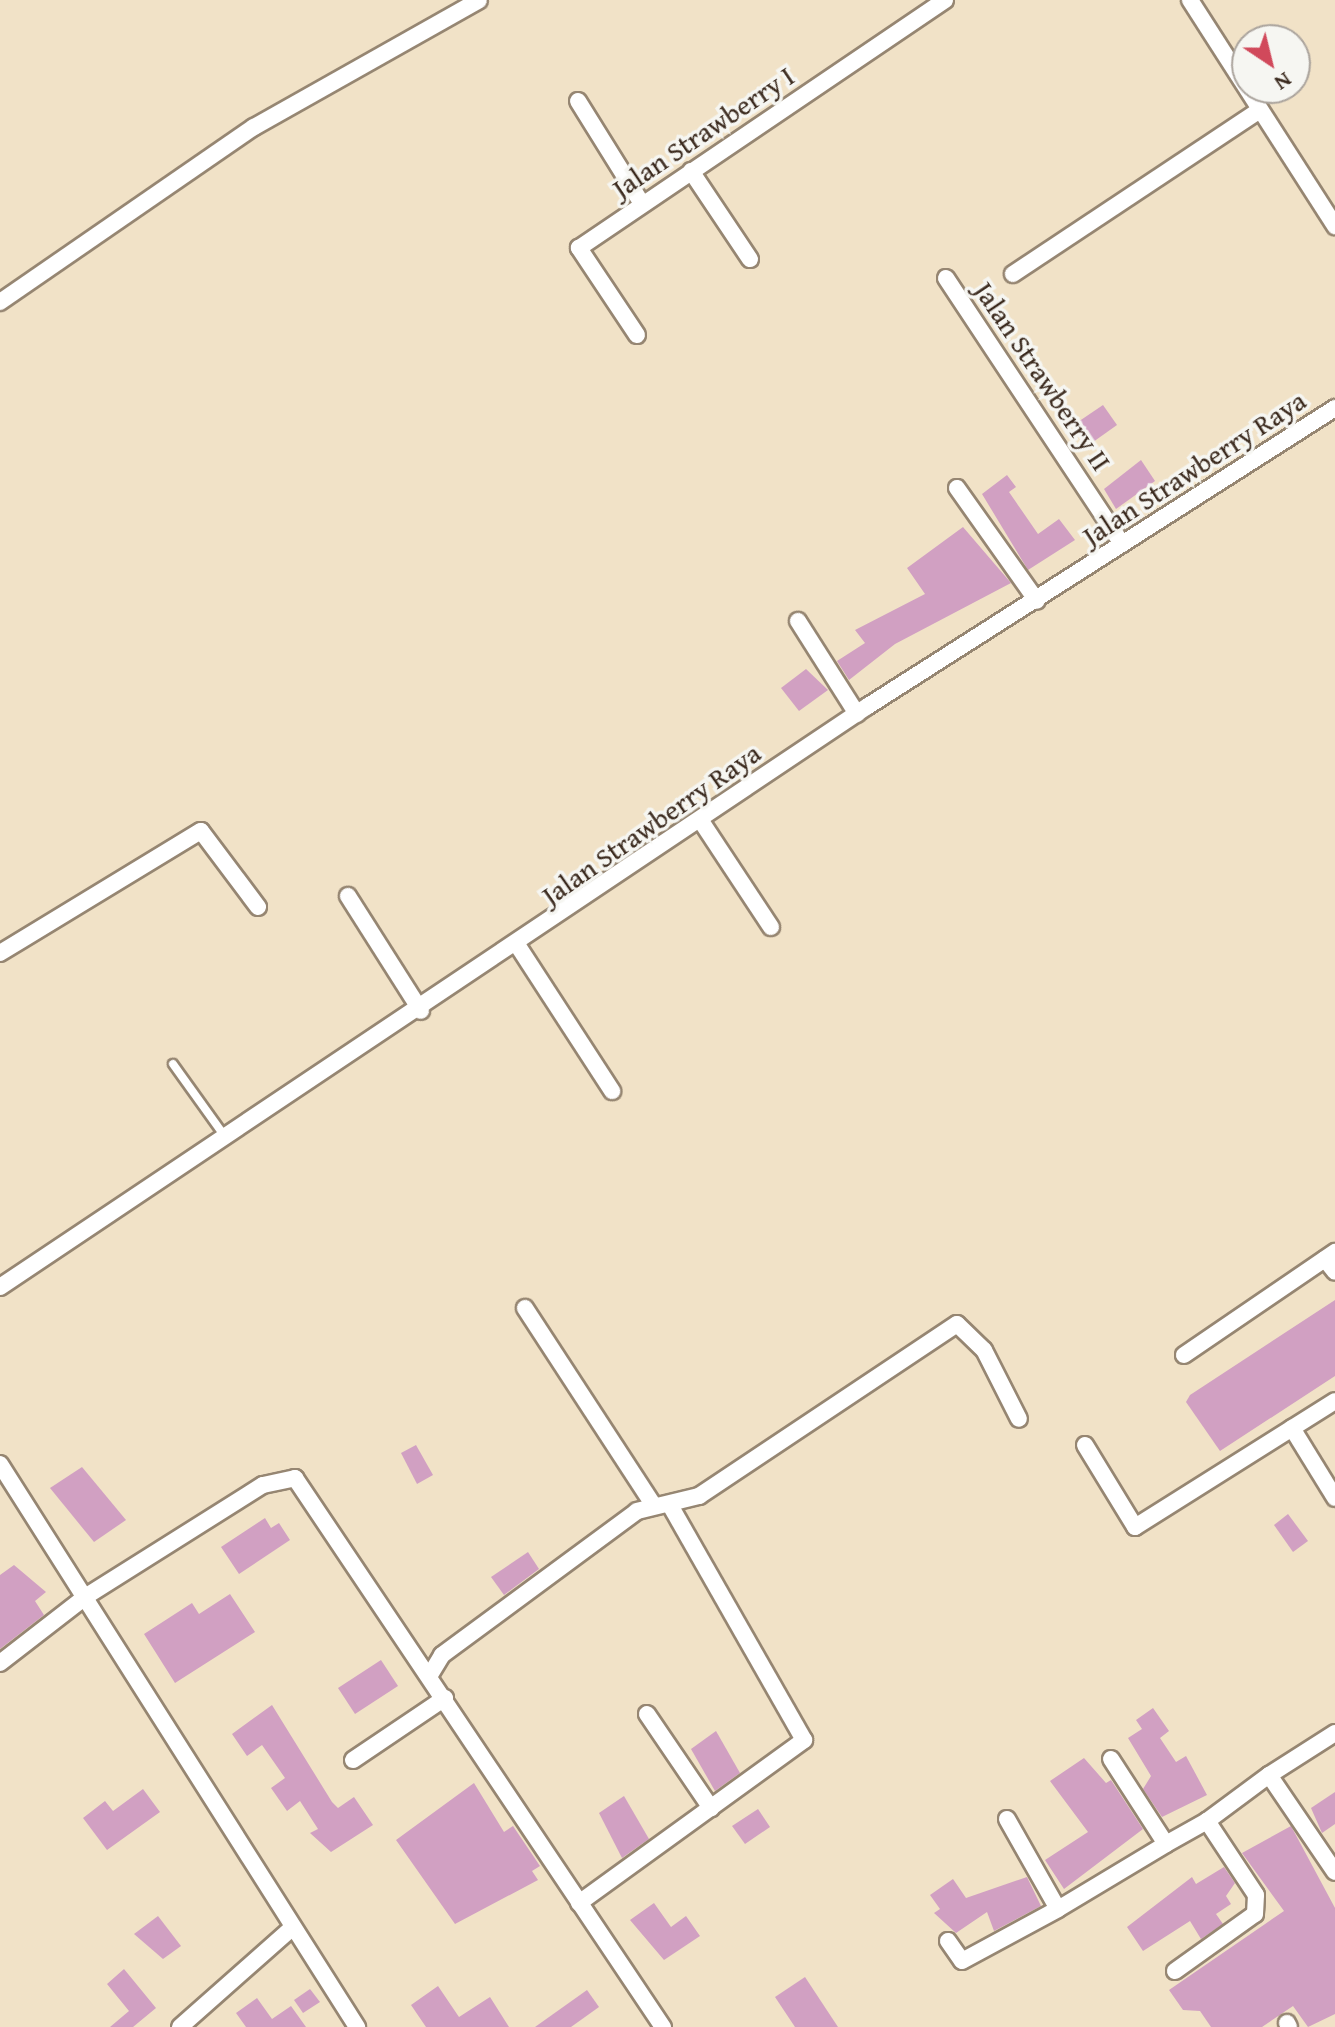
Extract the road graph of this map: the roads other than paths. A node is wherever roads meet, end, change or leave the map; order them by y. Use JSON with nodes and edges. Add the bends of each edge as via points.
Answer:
{"nodes":[{"id":1,"x":479,"y":0,"type":"edge"},
{"id":2,"x":945,"y":0,"type":"edge"},
{"id":3,"x":1190,"y":0,"type":"edge"},
{"id":4,"x":578,"y":101,"type":"dead end"},
{"id":5,"x":1260,"y":110,"type":"junction"},
{"id":6,"x":691,"y":171,"type":"junction"},
{"id":7,"x":642,"y":204,"type":"junction"},
{"id":8,"x":1335,"y":226,"type":"edge"},
{"id":9,"x":750,"y":259,"type":"dead end"},
{"id":10,"x":1013,"y":274,"type":"dead end"},
{"id":11,"x":946,"y":278,"type":"dead end"},
{"id":12,"x":0,"y":302,"type":"edge"},
{"id":13,"x":637,"y":335,"type":"dead end"},
{"id":14,"x":1335,"y":408,"type":"edge"},
{"id":15,"x":957,"y":488,"type":"dead end"},
{"id":16,"x":1122,"y":544,"type":"junction"},
{"id":17,"x":1037,"y":601,"type":"junction"},
{"id":18,"x":798,"y":621,"type":"dead end"},
{"id":19,"x":857,"y":714,"type":"junction"},
{"id":20,"x":701,"y":821,"type":"junction"},
{"id":21,"x":348,"y":896,"type":"dead end"},
{"id":22,"x":258,"y":907,"type":"dead end"},
{"id":23,"x":771,"y":927,"type":"dead end"},
{"id":24,"x":518,"y":946,"type":"junction"},
{"id":25,"x":0,"y":953,"type":"edge"},
{"id":26,"x":421,"y":1011,"type":"junction"},
{"id":27,"x":173,"y":1064,"type":"dead end"},
{"id":28,"x":612,"y":1091,"type":"dead end"},
{"id":29,"x":226,"y":1138,"type":"junction"},
{"id":30,"x":1332,"y":1261,"type":"edge"},
{"id":31,"x":0,"y":1287,"type":"edge"},
{"id":32,"x":525,"y":1308,"type":"dead end"},
{"id":33,"x":1184,"y":1355,"type":"dead end"},
{"id":34,"x":1335,"y":1401,"type":"edge"},
{"id":35,"x":1019,"y":1419,"type":"dead end"},
{"id":36,"x":1292,"y":1428,"type":"junction"},
{"id":37,"x":1085,"y":1445,"type":"dead end"},
{"id":38,"x":0,"y":1464,"type":"edge"},
{"id":39,"x":1335,"y":1498,"type":"edge"},
{"id":40,"x":652,"y":1503,"type":"junction"},
{"id":41,"x":670,"y":1505,"type":"junction"},
{"id":42,"x":85,"y":1597,"type":"junction"},
{"id":43,"x":0,"y":1663,"type":"edge"},
{"id":44,"x":430,"y":1675,"type":"junction"},
{"id":45,"x":445,"y":1698,"type":"junction"},
{"id":46,"x":647,"y":1714,"type":"dead end"},
{"id":47,"x":1335,"y":1733,"type":"edge"},
{"id":48,"x":1111,"y":1759,"type":"dead end"},
{"id":49,"x":353,"y":1760,"type":"dead end"},
{"id":50,"x":1269,"y":1775,"type":"junction"},
{"id":51,"x":711,"y":1808,"type":"junction"},
{"id":52,"x":1007,"y":1819,"type":"dead end"},
{"id":53,"x":1207,"y":1821,"type":"junction"},
{"id":54,"x":1166,"y":1844,"type":"junction"},
{"id":55,"x":1335,"y":1872,"type":"edge"},
{"id":56,"x":579,"y":1903,"type":"junction"},
{"id":57,"x":1058,"y":1909,"type":"junction"},
{"id":58,"x":292,"y":1928,"type":"junction"},
{"id":59,"x":948,"y":1941,"type":"dead end"},
{"id":60,"x":1175,"y":1971,"type":"dead end"},
{"id":61,"x":180,"y":2027,"type":"edge"},
{"id":62,"x":357,"y":2027,"type":"edge"},
{"id":63,"x":663,"y":2027,"type":"edge"}],
"edges":[{"from":1,"to":12,"type":"street","via":[[254,127]]},
{"from":2,"to":6,"type":"street","name":"Jalan Strawberry I"},
{"from":3,"to":5,"type":"street"},
{"from":4,"to":7,"type":"street"},
{"from":5,"to":8,"type":"street"},
{"from":5,"to":10,"type":"street"},
{"from":6,"to":7,"type":"street","name":"Jalan Strawberry I"},
{"from":6,"to":9,"type":"street"},
{"from":7,"to":13,"type":"street","name":"Jalan Strawberry I","via":[[577,254]]},
{"from":11,"to":16,"type":"street","name":"Jalan Strawberry II"},
{"from":14,"to":16,"type":"street","name":"Jalan Strawberry Raya"},
{"from":15,"to":17,"type":"street"},
{"from":16,"to":17,"type":"street","name":"Jalan Strawberry Raya"},
{"from":17,"to":19,"type":"street","name":"Jalan Strawberry Raya"},
{"from":18,"to":19,"type":"street"},
{"from":19,"to":20,"type":"street","name":"Jalan Strawberry Raya"},
{"from":20,"to":23,"type":"street"},
{"from":20,"to":24,"type":"street","name":"Jalan Strawberry Raya"},
{"from":21,"to":26,"type":"street"},
{"from":22,"to":25,"type":"street","via":[[201,831]]},
{"from":24,"to":26,"type":"street","name":"Jalan Strawberry Raya"},
{"from":24,"to":28,"type":"street"},
{"from":26,"to":29,"type":"street","name":"Jalan Strawberry Raya"},
{"from":27,"to":29,"type":"lane"},
{"from":29,"to":31,"type":"street","name":"Jalan Strawberry Raya"},
{"from":30,"to":33,"type":"street"},
{"from":32,"to":40,"type":"street"},
{"from":34,"to":36,"type":"street"},
{"from":35,"to":41,"type":"street","via":[[984,1350],[957,1324],[699,1496]]},
{"from":36,"to":37,"type":"street","via":[[1135,1527]]},
{"from":36,"to":39,"type":"street"},
{"from":38,"to":42,"type":"street"},
{"from":40,"to":41,"type":"street"},
{"from":40,"to":44,"type":"street","via":[[442,1655]]},
{"from":41,"to":51,"type":"street","via":[[805,1730],[798,1750]]},
{"from":42,"to":43,"type":"street"},
{"from":42,"to":44,"type":"street","via":[[288,1474]]},
{"from":42,"to":58,"type":"street"},
{"from":44,"to":45,"type":"street"},
{"from":45,"to":49,"type":"street"},
{"from":45,"to":56,"type":"street"},
{"from":46,"to":51,"type":"street"},
{"from":47,"to":50,"type":"street"},
{"from":48,"to":54,"type":"street"},
{"from":50,"to":53,"type":"street"},
{"from":50,"to":55,"type":"street"},
{"from":51,"to":56,"type":"street"},
{"from":52,"to":57,"type":"street"},
{"from":53,"to":54,"type":"street"},
{"from":53,"to":60,"type":"street","via":[[1258,1904],[1255,1914]]},
{"from":54,"to":57,"type":"street"},
{"from":56,"to":63,"type":"street"},
{"from":57,"to":59,"type":"street","via":[[962,1961]]},
{"from":58,"to":61,"type":"street"},
{"from":58,"to":62,"type":"street"}]}
